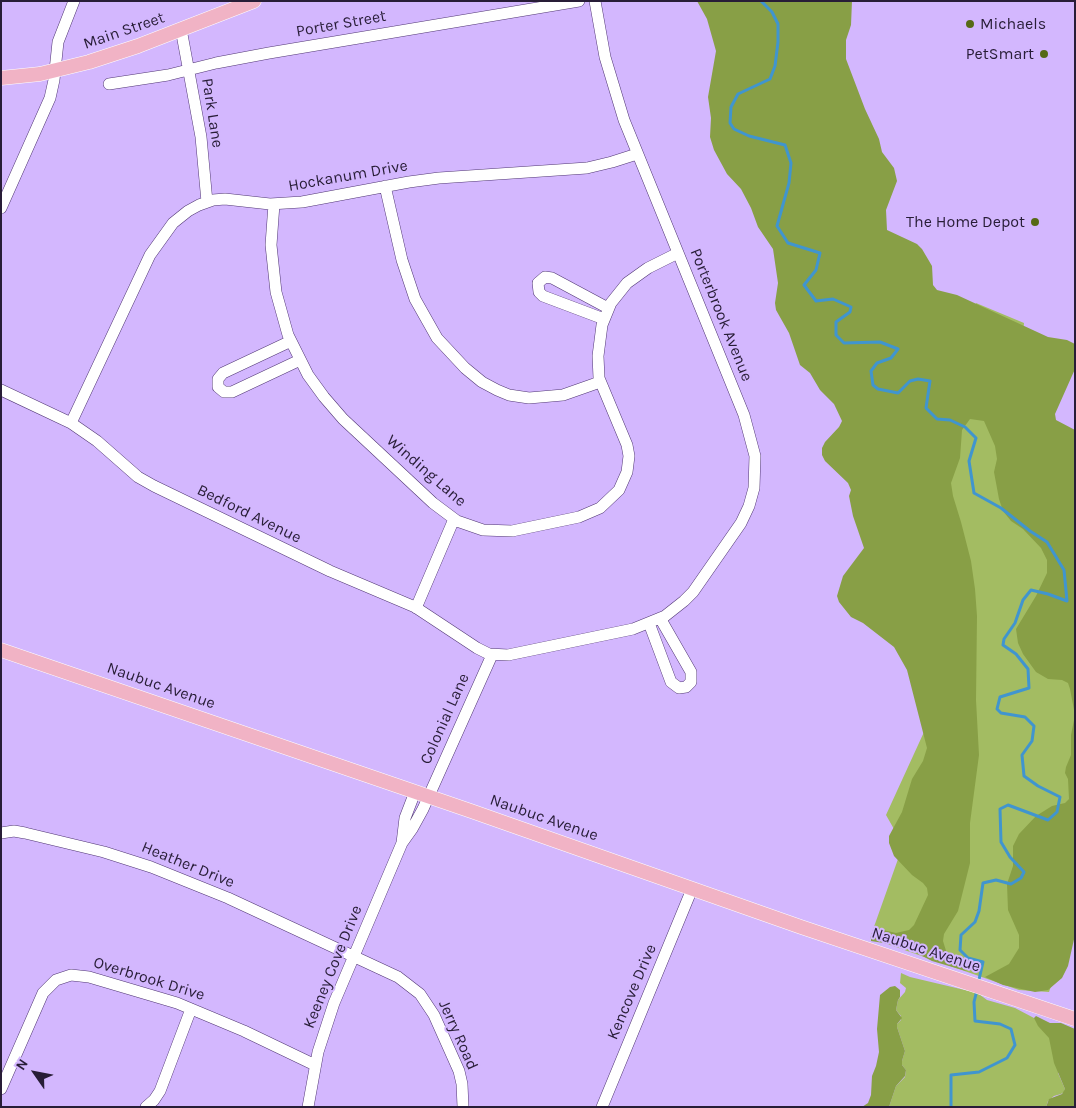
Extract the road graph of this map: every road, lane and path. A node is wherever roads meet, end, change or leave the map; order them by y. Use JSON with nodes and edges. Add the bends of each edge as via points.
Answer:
{"nodes":[{"id":1,"x":74,"y":1,"type":"edge"},
{"id":2,"x":254,"y":1,"type":"edge"},
{"id":3,"x":579,"y":1,"type":"edge"},
{"id":4,"x":595,"y":1,"type":"edge"},
{"id":5,"x":182,"y":29,"type":"junction"},
{"id":6,"x":189,"y":70,"type":"junction"},
{"id":7,"x":55,"y":71,"type":"junction"},
{"id":8,"x":1,"y":78,"type":"edge"},
{"id":9,"x":110,"y":84,"type":"dead end"},
{"id":10,"x":637,"y":154,"type":"junction"},
{"id":11,"x":385,"y":186,"type":"junction"},
{"id":12,"x":206,"y":202,"type":"junction"},
{"id":13,"x":274,"y":204,"type":"junction"},
{"id":14,"x":1,"y":208,"type":"edge"},
{"id":15,"x":678,"y":253,"type":"junction"},
{"id":16,"x":606,"y":313,"type":"junction"},
{"id":17,"x":291,"y":342,"type":"junction"},
{"id":18,"x":300,"y":360,"type":"junction"},
{"id":19,"x":600,"y":382,"type":"junction"},
{"id":20,"x":1,"y":390,"type":"edge"},
{"id":21,"x":71,"y":423,"type":"junction"},
{"id":22,"x":454,"y":519,"type":"junction"},
{"id":23,"x":416,"y":608,"type":"junction"},
{"id":24,"x":660,"y":618,"type":"junction"},
{"id":25,"x":649,"y":623,"type":"junction"},
{"id":26,"x":1,"y":650,"type":"edge"},
{"id":27,"x":492,"y":655,"type":"junction"},
{"id":28,"x":415,"y":792,"type":"junction"},
{"id":29,"x":428,"y":797,"type":"junction"},
{"id":30,"x":1,"y":833,"type":"edge"},
{"id":31,"x":402,"y":843,"type":"junction"},
{"id":32,"x":692,"y":889,"type":"junction"},
{"id":33,"x":354,"y":956,"type":"junction"},
{"id":34,"x":191,"y":1009,"type":"junction"},
{"id":35,"x":1074,"y":1017,"type":"edge"},
{"id":36,"x":315,"y":1065,"type":"junction"},
{"id":37,"x":1,"y":1089,"type":"edge"},
{"id":38,"x":146,"y":1107,"type":"edge"},
{"id":39,"x":308,"y":1107,"type":"edge"},
{"id":40,"x":463,"y":1107,"type":"edge"},
{"id":41,"x":602,"y":1107,"type":"edge"}],
"edges":[{"from":1,"to":7,"type":"street","via":[[58,42]]},
{"from":2,"to":5,"type":"main road","name":"Main Street"},
{"from":3,"to":6,"type":"street","name":"Porter Street","via":[[269,53]]},
{"from":4,"to":10,"type":"street","name":"Porterbrook Avenue","via":[[612,82]]},
{"from":5,"to":6,"type":"street","name":"Park Lane"},
{"from":5,"to":7,"type":"main road","name":"Main Street","via":[[114,55]]},
{"from":6,"to":9,"type":"street","name":"Porter Street"},
{"from":6,"to":12,"type":"street","name":"Park Lane","via":[[201,137]]},
{"from":7,"to":8,"type":"main road","name":"Main Street"},
{"from":7,"to":14,"type":"street","via":[[45,111]]},
{"from":10,"to":11,"type":"street","name":"Hockanum Drive","via":[[587,168],[457,176]]},
{"from":10,"to":15,"type":"street","name":"Porterbrook Avenue"},
{"from":11,"to":13,"type":"street","name":"Hockanum Drive","via":[[312,201]]},
{"from":11,"to":19,"type":"street","via":[[412,293],[437,338],[465,368],[497,390],[529,398],[560,396]]},
{"from":12,"to":13,"type":"street","name":"Hockanum Drive","via":[[225,199]]},
{"from":12,"to":21,"type":"street","name":"Hockanum Drive","via":[[181,216],[152,251]]},
{"from":13,"to":17,"type":"street","name":"Winding Lane","via":[[272,272]]},
{"from":15,"to":16,"type":"street","name":"Winding Lane","via":[[631,280],[618,293]]},
{"from":15,"to":24,"type":"street","name":"Porterbrook Avenue","via":[[746,421],[755,451],[756,470],[751,500],[735,534],[693,592]]},
{"from":16,"to":16,"type":"street","via":[[544,296],[538,290],[538,283],[545,277],[552,278]]},
{"from":16,"to":19,"type":"street","name":"Winding Lane","via":[[598,356]]},
{"from":17,"to":18,"type":"street","name":"Winding Lane"},
{"from":17,"to":18,"type":"street","via":[[223,373],[218,379],[218,387],[224,392],[232,392]]},
{"from":18,"to":22,"type":"street","name":"Winding Lane","via":[[320,392],[343,419]]},
{"from":19,"to":22,"type":"street","name":"Winding Lane","via":[[629,456],[624,482],[611,499],[582,516],[512,531],[478,530]]},
{"from":20,"to":21,"type":"street","name":"Bedford Avenue"},
{"from":21,"to":23,"type":"street","name":"Bedford Avenue","via":[[154,486],[330,571]]},
{"from":22,"to":23,"type":"street"},
{"from":23,"to":27,"type":"street","name":"Bedford Avenue","via":[[482,652]]},
{"from":24,"to":25,"type":"street","name":"Porterbrook Avenue"},
{"from":24,"to":25,"type":"street","via":[[691,672],[691,682],[686,687],[679,688],[671,682]]},
{"from":25,"to":27,"type":"street","name":"Porterbrook Avenue","via":[[508,655]]},
{"from":26,"to":28,"type":"main road","name":"Naubuc Avenue"},
{"from":27,"to":29,"type":"street","name":"Colonial Lane"},
{"from":28,"to":29,"type":"main road","name":"Naubuc Avenue"},
{"from":28,"to":31,"type":"street","name":"Keeney Cove Drive","via":[[405,818]]},
{"from":29,"to":31,"type":"street","name":"Keeney Cove Drive"},
{"from":29,"to":32,"type":"main road","name":"Naubuc Avenue"},
{"from":30,"to":33,"type":"street","name":"Heather Drive","via":[[23,832],[152,867]]},
{"from":31,"to":33,"type":"street","name":"Keeney Cove Drive"},
{"from":32,"to":35,"type":"main road","name":"Naubuc Avenue"},
{"from":32,"to":41,"type":"street","name":"Kencove Drive"},
{"from":33,"to":36,"type":"street","name":"Keeney Cove Drive","via":[[330,1015]]},
{"from":33,"to":40,"type":"street","name":"Jerry Road","via":[[401,978],[426,1001],[457,1067]]},
{"from":34,"to":36,"type":"street","name":"Overbrook Drive"},
{"from":34,"to":37,"type":"street","name":"Overbrook Drive","via":[[87,976],[75,974],[60,978],[41,996]]},
{"from":34,"to":38,"type":"street","via":[[160,1092]]},
{"from":36,"to":39,"type":"street","name":"Keeney Cove Drive"}]}
